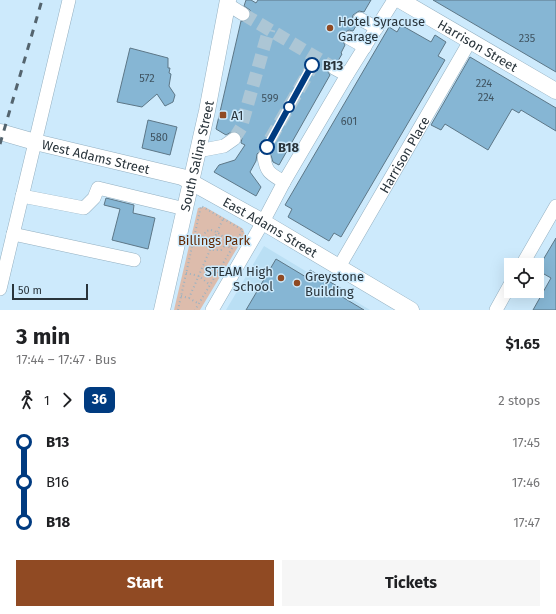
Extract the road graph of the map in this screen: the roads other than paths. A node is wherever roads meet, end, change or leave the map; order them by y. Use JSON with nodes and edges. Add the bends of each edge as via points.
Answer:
{"nodes":[{"id":1,"x":69,"y":0,"type":"edge"},
{"id":2,"x":394,"y":0,"type":"edge"},
{"id":3,"x":400,"y":0,"type":"edge"},
{"id":4,"x":227,"y":2,"type":"edge"},
{"id":5,"x":243,"y":14,"type":"tunnel mouth"},
{"id":6,"x":360,"y":19,"type":"dead end"},
{"id":7,"x":377,"y":28,"type":"junction"},
{"id":8,"x":349,"y":38,"type":"dead end"},
{"id":9,"x":470,"y":41,"type":"junction"},
{"id":10,"x":365,"y":47,"type":"junction"},
{"id":11,"x":334,"y":68,"type":"tunnel mouth"},
{"id":12,"x":348,"y":75,"type":"junction"},
{"id":13,"x":556,"y":92,"type":"edge"},
{"id":14,"x":0,"y":132,"type":"edge"},
{"id":15,"x":234,"y":139,"type":"tunnel mouth"},
{"id":16,"x":35,"y":142,"type":"junction"},
{"id":17,"x":198,"y":151,"type":"junction"},
{"id":18,"x":264,"y":157,"type":"tunnel mouth"},
{"id":19,"x":191,"y":182,"type":"junction"},
{"id":20,"x":284,"y":182,"type":"junction"},
{"id":21,"x":22,"y":196,"type":"junction"},
{"id":22,"x":556,"y":206,"type":"edge"},
{"id":23,"x":185,"y":209,"type":"junction"},
{"id":24,"x":263,"y":222,"type":"junction"},
{"id":25,"x":13,"y":234,"type":"junction"},
{"id":26,"x":526,"y":258,"type":"edge"},
{"id":27,"x":134,"y":260,"type":"dead end"},
{"id":28,"x":339,"y":267,"type":"junction"},
{"id":29,"x":0,"y":289,"type":"edge"},
{"id":30,"x":504,"y":296,"type":"edge"},
{"id":31,"x":162,"y":310,"type":"edge"},
{"id":32,"x":212,"y":310,"type":"edge"},
{"id":33,"x":411,"y":310,"type":"edge"},
{"id":34,"x":496,"y":310,"type":"edge"}],
"edges":[{"from":1,"to":16,"type":"street"},
{"from":2,"to":7,"type":"street"},
{"from":3,"to":9,"type":"main road","name":"Harrison Street"},
{"from":4,"to":5,"type":"street"},
{"from":4,"to":17,"type":"main road","name":"South Salina Street"},
{"from":6,"to":7,"type":"street"},
{"from":7,"to":10,"type":"street"},
{"from":8,"to":10,"type":"street"},
{"from":9,"to":13,"type":"main road","name":"Harrison Street"},
{"from":9,"to":28,"type":"street","name":"Harrison Place"},
{"from":10,"to":12,"type":"street"},
{"from":11,"to":12,"type":"street"},
{"from":12,"to":20,"type":"street"},
{"from":14,"to":16,"type":"main road","name":"West Adams Street"},
{"from":15,"to":17,"type":"street","via":[[224,146]]},
{"from":16,"to":19,"type":"main road","name":"West Adams Street","via":[[182,177]]},
{"from":16,"to":21,"type":"street"},
{"from":17,"to":19,"type":"main road","name":"South Salina Street"},
{"from":18,"to":20,"type":"street","via":[[269,173]]},
{"from":19,"to":23,"type":"main road","name":"South Salina Street"},
{"from":19,"to":24,"type":"main road","name":"East Adams Street"},
{"from":20,"to":24,"type":"street"},
{"from":21,"to":23,"type":"street","via":[[84,208],[94,198],[98,188]]},
{"from":21,"to":25,"type":"street"},
{"from":22,"to":26,"type":"street"},
{"from":23,"to":31,"type":"main road","name":"South Salina Street"},
{"from":24,"to":28,"type":"main road","name":"East Adams Street"},
{"from":24,"to":32,"type":"street"},
{"from":25,"to":27,"type":"street"},
{"from":25,"to":29,"type":"street"},
{"from":28,"to":33,"type":"main road","name":"East Adams Street"},
{"from":30,"to":34,"type":"street"}]}
